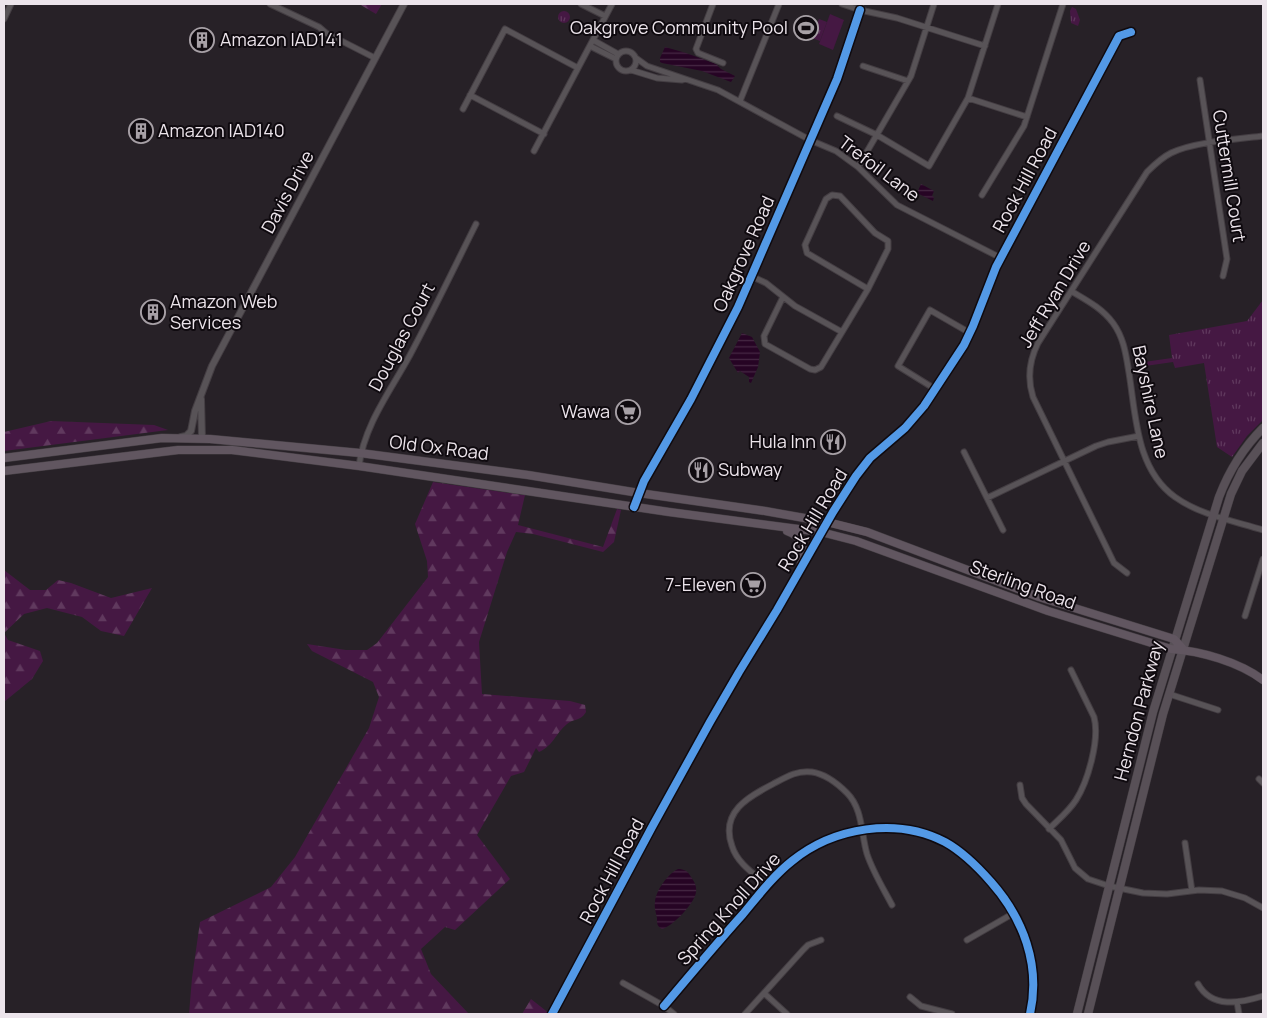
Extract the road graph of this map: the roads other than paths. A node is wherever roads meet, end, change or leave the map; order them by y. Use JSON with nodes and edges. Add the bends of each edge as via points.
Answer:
{"nodes":[{"id":1,"x":12,"y":4,"type":"edge"},
{"id":2,"x":270,"y":4,"type":"edge"},
{"id":3,"x":404,"y":4,"type":"edge"},
{"id":4,"x":581,"y":4,"type":"edge"},
{"id":5,"x":612,"y":4,"type":"edge"},
{"id":6,"x":713,"y":4,"type":"edge"},
{"id":7,"x":779,"y":4,"type":"edge"},
{"id":8,"x":842,"y":4,"type":"edge"},
{"id":9,"x":862,"y":4,"type":"edge"},
{"id":10,"x":934,"y":4,"type":"edge"},
{"id":11,"x":998,"y":4,"type":"edge"},
{"id":12,"x":1063,"y":4,"type":"edge"},
{"id":13,"x":860,"y":10,"type":"junction"},
{"id":14,"x":605,"y":16,"type":"junction"},
{"id":15,"x":4,"y":19,"type":"edge"},
{"id":16,"x":927,"y":28,"type":"junction"},
{"id":17,"x":1131,"y":32,"type":"dead end"},
{"id":18,"x":591,"y":43,"type":"junction"},
{"id":19,"x":985,"y":46,"type":"junction"},
{"id":20,"x":617,"y":56,"type":"junction"},
{"id":21,"x":376,"y":58,"type":"junction"},
{"id":22,"x":636,"y":58,"type":"junction"},
{"id":23,"x":723,"y":62,"type":"dead end"},
{"id":24,"x":862,"y":66,"type":"dead end"},
{"id":25,"x":578,"y":68,"type":"junction"},
{"id":26,"x":631,"y":70,"type":"junction"},
{"id":27,"x":684,"y":80,"type":"junction"},
{"id":28,"x":1200,"y":80,"type":"dead end"},
{"id":29,"x":908,"y":81,"type":"junction"},
{"id":30,"x":470,"y":95,"type":"junction"},
{"id":31,"x":968,"y":98,"type":"junction"},
{"id":32,"x":740,"y":101,"type":"junction"},
{"id":33,"x":462,"y":109,"type":"dead end"},
{"id":34,"x":837,"y":116,"type":"dead end"},
{"id":35,"x":1027,"y":117,"type":"junction"},
{"id":36,"x":544,"y":134,"type":"junction"},
{"id":37,"x":877,"y":135,"type":"junction"},
{"id":38,"x":1263,"y":136,"type":"edge"},
{"id":39,"x":810,"y":140,"type":"junction"},
{"id":40,"x":1210,"y":144,"type":"junction"},
{"id":41,"x":534,"y":151,"type":"dead end"},
{"id":42,"x":858,"y":167,"type":"junction"},
{"id":43,"x":982,"y":195,"type":"dead end"},
{"id":44,"x":476,"y":224,"type":"dead end"},
{"id":45,"x":1001,"y":258,"type":"junction"},
{"id":46,"x":751,"y":276,"type":"junction"},
{"id":47,"x":1223,"y":276,"type":"dead end"},
{"id":48,"x":868,"y":289,"type":"junction"},
{"id":49,"x":1071,"y":291,"type":"junction"},
{"id":50,"x":782,"y":297,"type":"junction"},
{"id":51,"x":842,"y":332,"type":"junction"},
{"id":52,"x":970,"y":333,"type":"junction"},
{"id":53,"x":935,"y":389,"type":"junction"},
{"id":54,"x":201,"y":395,"type":"junction"},
{"id":55,"x":1263,"y":428,"type":"edge"},
{"id":56,"x":1140,"y":436,"type":"junction"},
{"id":57,"x":180,"y":437,"type":"junction"},
{"id":58,"x":202,"y":438,"type":"junction"},
{"id":59,"x":1263,"y":443,"type":"edge"},
{"id":60,"x":186,"y":449,"type":"junction"},
{"id":61,"x":964,"y":452,"type":"dead end"},
{"id":62,"x":360,"y":453,"type":"junction"},
{"id":63,"x":4,"y":458,"type":"edge"},
{"id":64,"x":1064,"y":461,"type":"junction"},
{"id":65,"x":359,"y":466,"type":"junction"},
{"id":66,"x":4,"y":471,"type":"edge"},
{"id":67,"x":639,"y":493,"type":"junction"},
{"id":68,"x":987,"y":498,"type":"junction"},
{"id":69,"x":634,"y":507,"type":"junction"},
{"id":70,"x":1213,"y":515,"type":"junction"},
{"id":71,"x":1223,"y":518,"type":"junction"},
{"id":72,"x":827,"y":522,"type":"junction"},
{"id":73,"x":775,"y":526,"type":"junction"},
{"id":74,"x":1003,"y":530,"type":"dead end"},
{"id":75,"x":1263,"y":530,"type":"edge"},
{"id":76,"x":821,"y":532,"type":"junction"},
{"id":77,"x":867,"y":532,"type":"joint"},
{"id":78,"x":856,"y":541,"type":"joint"},
{"id":79,"x":1263,"y":559,"type":"edge"},
{"id":80,"x":800,"y":570,"type":"junction"},
{"id":81,"x":1126,"y":573,"type":"dead end"},
{"id":82,"x":1245,"y":616,"type":"dead end"},
{"id":83,"x":1174,"y":639,"type":"junction"},
{"id":84,"x":1172,"y":649,"type":"junction"},
{"id":85,"x":1183,"y":649,"type":"junction"},
{"id":86,"x":1070,"y":670,"type":"dead end"},
{"id":87,"x":1263,"y":680,"type":"edge"},
{"id":88,"x":1169,"y":694,"type":"junction"},
{"id":89,"x":1218,"y":710,"type":"dead end"},
{"id":90,"x":1020,"y":785,"type":"dead end"},
{"id":91,"x":1050,"y":829,"type":"junction"},
{"id":92,"x":861,"y":830,"type":"junction"},
{"id":93,"x":1185,"y":843,"type":"dead end"},
{"id":94,"x":767,"y":885,"type":"junction"},
{"id":95,"x":1109,"y":886,"type":"junction"},
{"id":96,"x":1119,"y":888,"type":"junction"},
{"id":97,"x":1192,"y":891,"type":"junction"},
{"id":98,"x":892,"y":905,"type":"dead end"},
{"id":99,"x":1263,"y":908,"type":"edge"},
{"id":100,"x":1014,"y":913,"type":"junction"},
{"id":101,"x":821,"y":940,"type":"dead end"},
{"id":102,"x":967,"y":940,"type":"dead end"},
{"id":103,"x":623,"y":983,"type":"dead end"},
{"id":104,"x":1198,"y":984,"type":"dead end"},
{"id":105,"x":764,"y":993,"type":"junction"},
{"id":106,"x":1263,"y":996,"type":"edge"},
{"id":107,"x":910,"y":997,"type":"dead end"},
{"id":108,"x":1237,"y":1002,"type":"junction"},
{"id":109,"x":664,"y":1006,"type":"junction"},
{"id":110,"x":552,"y":1014,"type":"edge"},
{"id":111,"x":674,"y":1014,"type":"edge"},
{"id":112,"x":745,"y":1014,"type":"edge"},
{"id":113,"x":787,"y":1014,"type":"edge"},
{"id":114,"x":952,"y":1014,"type":"edge"},
{"id":115,"x":1030,"y":1014,"type":"edge"},
{"id":116,"x":1077,"y":1014,"type":"edge"},
{"id":117,"x":1088,"y":1014,"type":"edge"},
{"id":118,"x":1239,"y":1014,"type":"edge"}],
"edges":[{"from":1,"to":15,"type":"street"},
{"from":2,"to":21,"type":"street"},
{"from":3,"to":21,"type":"street","name":"Davis Drive"},
{"from":4,"to":14,"type":"street"},
{"from":5,"to":14,"type":"street"},
{"from":6,"to":23,"type":"street","via":[[696,49],[698,53]]},
{"from":7,"to":32,"type":"street"},
{"from":8,"to":13,"type":"street"},
{"from":9,"to":13,"type":"street","name":"Oakgrove Road"},
{"from":10,"to":16,"type":"street"},
{"from":11,"to":19,"type":"street"},
{"from":12,"to":35,"type":"street"},
{"from":13,"to":16,"type":"street"},
{"from":13,"to":39,"type":"street","name":"Oakgrove Road","via":[[837,79]]},
{"from":14,"to":18,"type":"street"},
{"from":16,"to":19,"type":"street"},
{"from":16,"to":29,"type":"street"},
{"from":17,"to":45,"type":"street","name":"Rock Hill Road","via":[[1119,36]]},
{"from":18,"to":20,"type":"street","name":"Trefoil Lane"},
{"from":18,"to":25,"type":"street"},
{"from":19,"to":31,"type":"street"},
{"from":20,"to":22,"type":"street","name":"Trefoil Lane","via":[[622,51],[629,51]]},
{"from":20,"to":26,"type":"street","name":"Trefoil Lane","via":[[618,68]]},
{"from":21,"to":54,"type":"street","name":"Davis Drive","via":[[212,366]]},
{"from":22,"to":26,"type":"street"},
{"from":22,"to":27,"type":"street","name":"Trefoil Lane","via":[[647,66]]},
{"from":24,"to":29,"type":"street"},
{"from":25,"to":30,"type":"street","via":[[505,29]]},
{"from":25,"to":36,"type":"street"},
{"from":26,"to":27,"type":"street","name":"Trefoil Lane","via":[[657,78]]},
{"from":27,"to":32,"type":"street","name":"Trefoil Lane","via":[[718,90]]},
{"from":28,"to":40,"type":"street","name":"Cuttermill Court"},
{"from":29,"to":37,"type":"street"},
{"from":30,"to":33,"type":"street"},
{"from":30,"to":36,"type":"street"},
{"from":31,"to":35,"type":"street"},
{"from":31,"to":37,"type":"street","via":[[929,166]]},
{"from":32,"to":39,"type":"street","name":"Trefoil Lane"},
{"from":34,"to":37,"type":"street"},
{"from":35,"to":43,"type":"street"},
{"from":36,"to":41,"type":"street"},
{"from":37,"to":42,"type":"street"},
{"from":38,"to":40,"type":"street","name":"Jeff Ryan Drive"},
{"from":39,"to":42,"type":"street","name":"Trefoil Lane","via":[[836,151]]},
{"from":39,"to":46,"type":"street","name":"Oakgrove Road"},
{"from":40,"to":47,"type":"street","name":"Cuttermill Court","via":[[1227,258]]},
{"from":40,"to":49,"type":"street","name":"Jeff Ryan Drive","via":[[1179,149],[1154,164]]},
{"from":42,"to":45,"type":"street","name":"Trefoil Lane","via":[[897,205]]},
{"from":44,"to":62,"type":"street","name":"Douglas Court"},
{"from":45,"to":52,"type":"street","name":"Rock Hill Road"},
{"from":46,"to":50,"type":"street","via":[[766,283]]},
{"from":46,"to":67,"type":"street","name":"Oakgrove Road","via":[[691,399]]},
{"from":48,"to":48,"type":"street","via":[[807,253],[806,245],[829,196],[840,196],[875,233],[888,241],[888,249]]},
{"from":48,"to":51,"type":"street"},
{"from":49,"to":56,"type":"street","name":"Bayshire Lane","via":[[1098,308],[1118,331],[1126,350]]},
{"from":49,"to":64,"type":"street","name":"Jeff Ryan Drive","via":[[1038,343],[1029,369],[1033,397]]},
{"from":50,"to":51,"type":"street"},
{"from":50,"to":51,"type":"street","via":[[764,336],[768,346],[815,370],[821,367]]},
{"from":52,"to":53,"type":"street","name":"Rock Hill Road"},
{"from":52,"to":53,"type":"street","via":[[930,310],[898,366]]},
{"from":53,"to":72,"type":"street","name":"Rock Hill Road","via":[[915,418],[861,468]]},
{"from":54,"to":57,"type":"street","name":"Davis Drive","via":[[191,431]]},
{"from":54,"to":58,"type":"street","name":"Davis Drive"},
{"from":55,"to":70,"type":"main road","name":"Herndon Parkway","via":[[1234,465]]},
{"from":56,"to":64,"type":"street","via":[[1108,442]]},
{"from":56,"to":70,"type":"street","name":"Bayshire Lane","via":[[1150,469],[1164,488],[1183,503]]},
{"from":57,"to":58,"type":"main road","name":"Old Ox Road"},
{"from":57,"to":63,"type":"main road","name":"Old Ox Road"},
{"from":58,"to":60,"type":"main road","via":[[195,446]]},
{"from":58,"to":62,"type":"main road","name":"Old Ox Road"},
{"from":59,"to":71,"type":"main road","name":"Herndon Parkway","via":[[1242,471]]},
{"from":60,"to":65,"type":"main road","name":"Old Ox Road","via":[[241,451]]},
{"from":60,"to":66,"type":"main road","name":"Old Ox Road"},
{"from":61,"to":68,"type":"street"},
{"from":62,"to":65,"type":"street","name":"Douglas Court"},
{"from":62,"to":67,"type":"main road","name":"Old Ox Road"},
{"from":64,"to":68,"type":"street"},
{"from":64,"to":81,"type":"street","name":"Jeff Ryan Drive","via":[[1114,563]]},
{"from":65,"to":69,"type":"main road","name":"Old Ox Road"},
{"from":67,"to":69,"type":"street","name":"Oakgrove Road"},
{"from":67,"to":72,"type":"main road","name":"Old Ox Road"},
{"from":68,"to":74,"type":"street"},
{"from":69,"to":73,"type":"main road","name":"Old Ox Road"},
{"from":70,"to":71,"type":"street","name":"Bayshire Lane"},
{"from":70,"to":83,"type":"main road","name":"Herndon Parkway"},
{"from":71,"to":75,"type":"street","name":"Bayshire Lane"},
{"from":71,"to":85,"type":"main road","name":"Herndon Parkway"},
{"from":72,"to":76,"type":"street","name":"Rock Hill Road"},
{"from":72,"to":77,"type":"main road","name":"Old Ox Road"},
{"from":73,"to":76,"type":"main road","name":"Old Ox Road"},
{"from":73,"to":80,"type":"main road","via":[[795,534],[802,542]]},
{"from":76,"to":78,"type":"main road","name":"Old Ox Road"},
{"from":76,"to":80,"type":"street","name":"Rock Hill Road"},
{"from":77,"to":83,"type":"main road","name":"Sterling Road","via":[[1039,597]]},
{"from":78,"to":84,"type":"main road","name":"Sterling Road","via":[[1048,611]]},
{"from":79,"to":82,"type":"street"},
{"from":80,"to":110,"type":"street","name":"Rock Hill Road","via":[[710,722]]},
{"from":83,"to":84,"type":"main road","name":"Herndon Parkway"},
{"from":83,"to":85,"type":"main road"},
{"from":84,"to":85,"type":"main road","name":"Sterling Road"},
{"from":84,"to":95,"type":"main road","name":"Herndon Parkway","via":[[1150,721]]},
{"from":85,"to":87,"type":"main road","name":"Sterling Road","via":[[1234,664]]},
{"from":85,"to":88,"type":"main road","name":"Herndon Parkway"},
{"from":86,"to":91,"type":"street","via":[[1094,717],[1096,738],[1082,789]]},
{"from":88,"to":89,"type":"street"},
{"from":88,"to":96,"type":"main road","name":"Herndon Parkway"},
{"from":90,"to":91,"type":"street","via":[[1026,804]]},
{"from":91,"to":95,"type":"street","via":[[1061,840],[1071,862],[1081,874]]},
{"from":92,"to":94,"type":"street","name":"Spring Knoll Drive","via":[[826,840],[802,853]]},
{"from":92,"to":94,"type":"street","via":[[859,813],[852,799],[828,778],[814,772],[790,775],[748,797],[734,814],[730,839],[739,860]]},
{"from":92,"to":98,"type":"street","via":[[870,863]]},
{"from":92,"to":100,"type":"street","name":"Spring Knoll Drive","via":[[909,830],[946,842],[978,867]]},
{"from":93,"to":97,"type":"street"},
{"from":94,"to":109,"type":"street","name":"Spring Knoll Drive"},
{"from":95,"to":96,"type":"street"},
{"from":95,"to":116,"type":"main road","name":"Herndon Parkway"},
{"from":96,"to":97,"type":"street","via":[[1156,894]]},
{"from":96,"to":117,"type":"main road","name":"Herndon Parkway"},
{"from":97,"to":99,"type":"street","via":[[1233,894]]},
{"from":100,"to":102,"type":"street"},
{"from":100,"to":115,"type":"street","name":"Spring Knoll Drive","via":[[1031,958]]},
{"from":101,"to":105,"type":"street","via":[[802,950]]},
{"from":103,"to":109,"type":"street"},
{"from":104,"to":108,"type":"street","via":[[1212,999]]},
{"from":105,"to":112,"type":"street"},
{"from":105,"to":113,"type":"street"},
{"from":106,"to":108,"type":"street"},
{"from":107,"to":114,"type":"street","via":[[921,1006]]},
{"from":108,"to":118,"type":"street"},
{"from":109,"to":111,"type":"street"}]}
